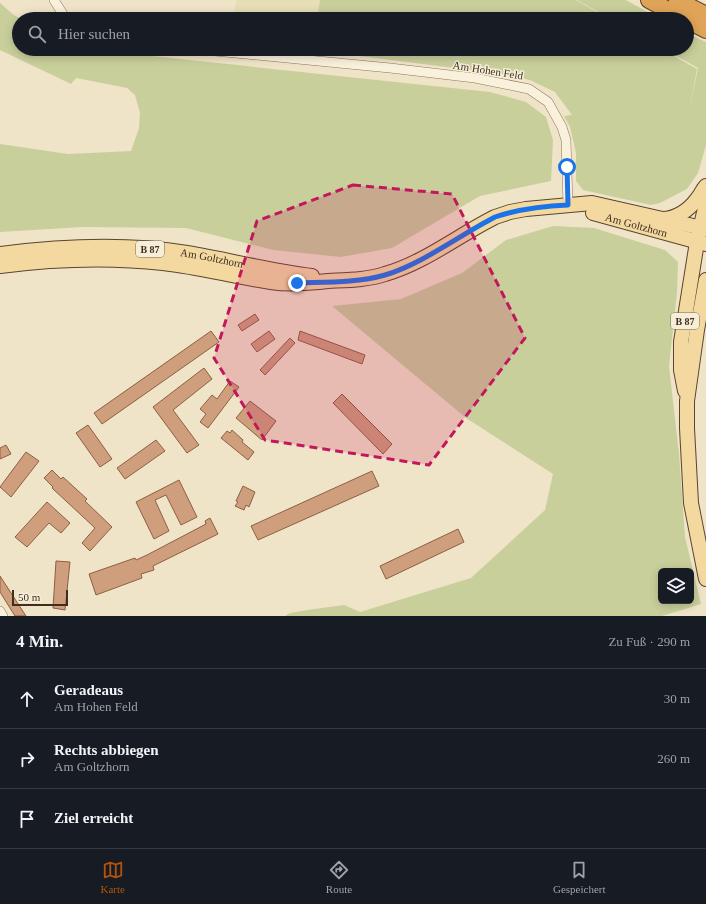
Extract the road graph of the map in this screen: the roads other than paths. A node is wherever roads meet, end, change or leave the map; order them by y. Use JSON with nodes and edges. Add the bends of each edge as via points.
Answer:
{"nodes":[{"id":1,"x":54,"y":0,"type":"edge"},
{"id":2,"x":649,"y":0,"type":"edge"},
{"id":3,"x":677,"y":0,"type":"edge"},
{"id":4,"x":62,"y":12,"type":"edge"},
{"id":5,"x":671,"y":12,"type":"edge"},
{"id":6,"x":706,"y":14,"type":"edge"},
{"id":7,"x":694,"y":24,"type":"edge"},
{"id":8,"x":706,"y":30,"type":"edge"},
{"id":9,"x":266,"y":56,"type":"edge"},
{"id":10,"x":706,"y":186,"type":"edge"},
{"id":11,"x":706,"y":204,"type":"edge"},
{"id":12,"x":568,"y":205,"type":"junction"},
{"id":13,"x":655,"y":218,"type":"junction"},
{"id":14,"x":703,"y":229,"type":"edge"},
{"id":15,"x":702,"y":243,"type":"edge"},
{"id":16,"x":0,"y":254,"type":"edge"},
{"id":17,"x":0,"y":266,"type":"edge"},
{"id":18,"x":351,"y":280,"type":"junction"},
{"id":19,"x":706,"y":280,"type":"edge"},
{"id":20,"x":688,"y":401,"type":"junction"},
{"id":21,"x":706,"y":579,"type":"edge"},
{"id":22,"x":0,"y":611,"type":"edge"},
{"id":23,"x":3,"y":616,"type":"edge"}],
"edges":[{"from":1,"to":4,"type":"street"},
{"from":2,"to":5,"type":"highway"},
{"from":3,"to":6,"type":"highway"},
{"from":7,"to":8,"type":"highway"},
{"from":9,"to":12,"type":"street","name":"Am Hohen Feld","via":[[474,78],[529,89],[548,102],[562,127],[566,140]]},
{"from":10,"to":13,"type":"main road","via":[[697,199],[677,216],[668,219]]},
{"from":11,"to":14,"type":"main road"},
{"from":12,"to":13,"type":"main road","name":"Am Goltzhorn","number":"B 87","via":[[592,203]]},
{"from":12,"to":15,"type":"main road","name":"Am Goltzhorn","number":"B 87"},
{"from":12,"to":18,"type":"main road","name":"Am Goltzhorn","number":"B 87","via":[[526,209],[495,217],[409,266],[385,275]]},
{"from":13,"to":14,"type":"main road","name":"Am Goltzhorn","number":"B 87"},
{"from":14,"to":15,"type":"main road","number":"B 87"},
{"from":15,"to":20,"type":"main road","number":"B 87","via":[[681,342],[681,370]]},
{"from":16,"to":18,"type":"main road","name":"Am Goltzhorn","number":"B 87","via":[[92,247],[155,249],[297,274]]},
{"from":17,"to":18,"type":"main road","name":"Am Goltzhorn","number":"B 87","via":[[44,261],[112,259],[206,269],[272,283]]},
{"from":19,"to":20,"type":"main road","number":"B 87"},
{"from":20,"to":21,"type":"main road","number":"B 87","via":[[691,504]]},
{"from":22,"to":23,"type":"street"}]}
